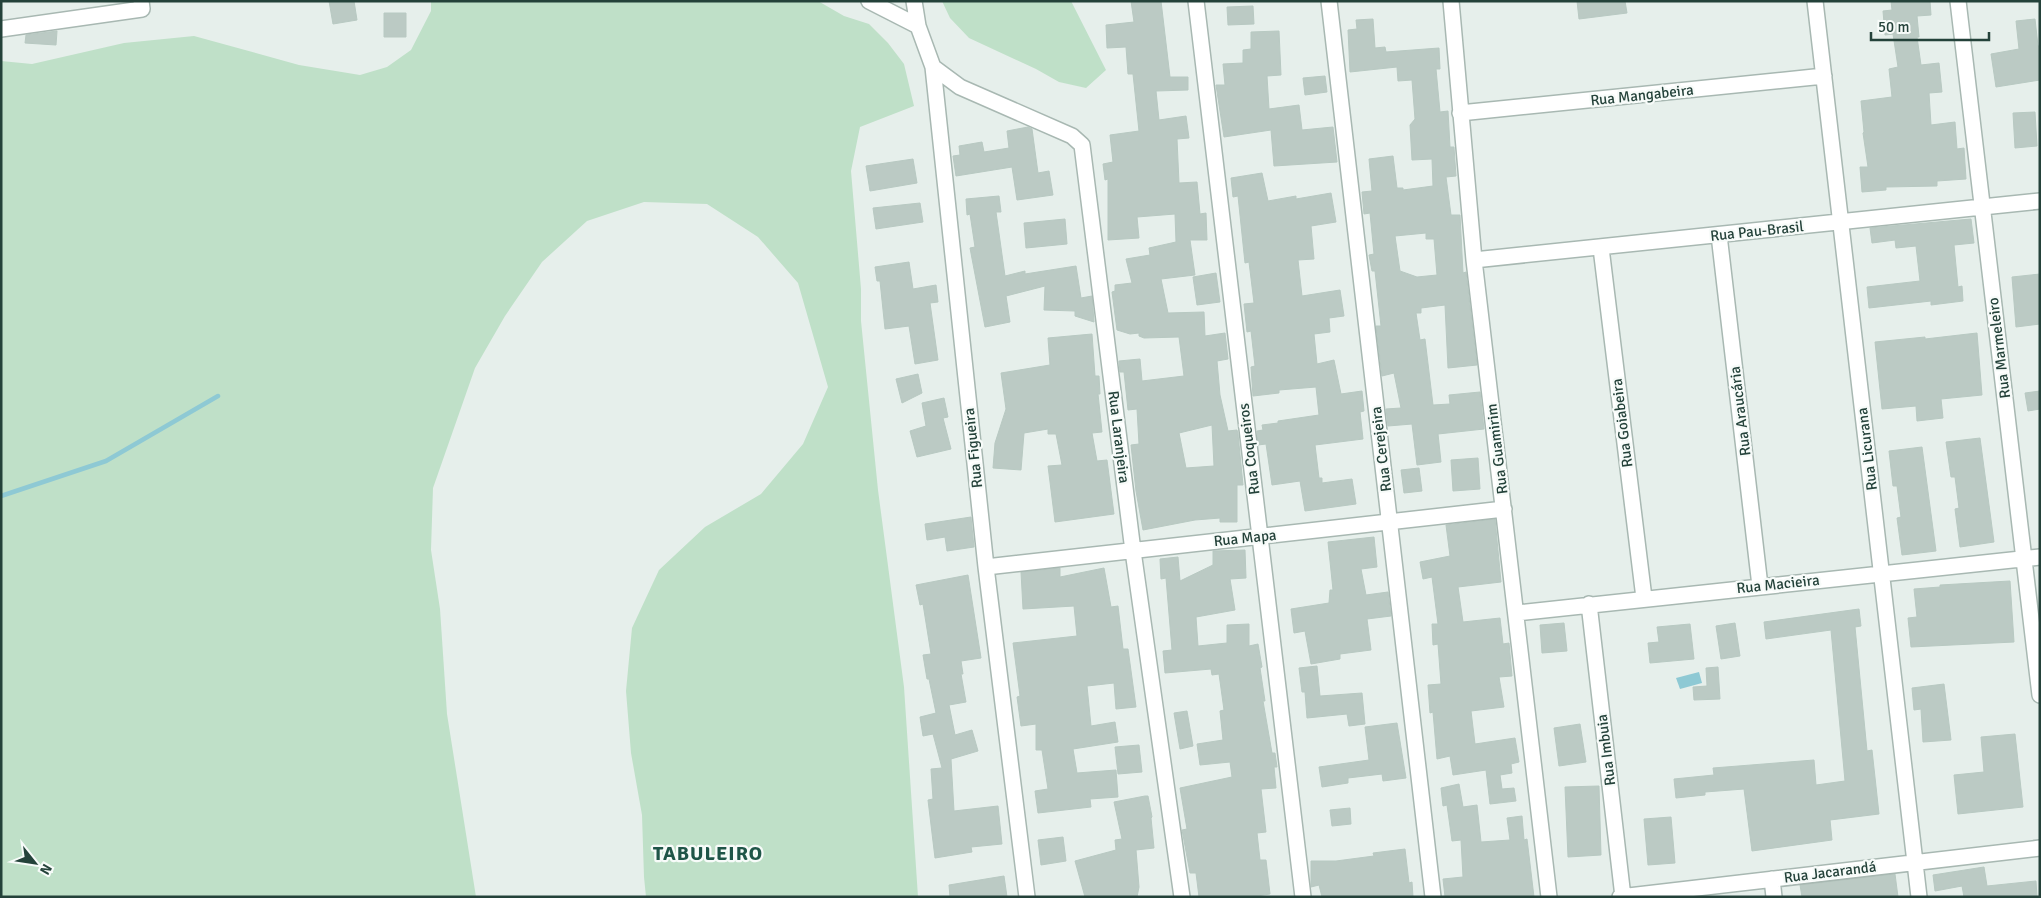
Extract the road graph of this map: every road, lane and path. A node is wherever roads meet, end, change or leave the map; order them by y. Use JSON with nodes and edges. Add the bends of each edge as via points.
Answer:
{"nodes":[{"id":1,"x":141,"y":1,"type":"edge"},
{"id":2,"x":869,"y":1,"type":"edge"},
{"id":3,"x":914,"y":1,"type":"edge"},
{"id":4,"x":1196,"y":1,"type":"edge"},
{"id":5,"x":1329,"y":1,"type":"edge"},
{"id":6,"x":1451,"y":1,"type":"edge"},
{"id":7,"x":1815,"y":1,"type":"edge"},
{"id":8,"x":1958,"y":1,"type":"edge"},
{"id":9,"x":918,"y":26,"type":"junction"},
{"id":10,"x":1,"y":29,"type":"edge"},
{"id":11,"x":933,"y":67,"type":"junction"},
{"id":12,"x":1824,"y":76,"type":"junction"},
{"id":13,"x":1460,"y":113,"type":"junction"},
{"id":14,"x":2040,"y":201,"type":"edge"},
{"id":15,"x":1982,"y":207,"type":"junction"},
{"id":16,"x":1841,"y":222,"type":"junction"},
{"id":17,"x":1719,"y":235,"type":"junction"},
{"id":18,"x":1601,"y":248,"type":"junction"},
{"id":19,"x":1474,"y":260,"type":"junction"},
{"id":20,"x":1504,"y":509,"type":"junction"},
{"id":21,"x":1390,"y":522,"type":"junction"},
{"id":22,"x":1260,"y":537,"type":"junction"},
{"id":23,"x":1133,"y":551,"type":"junction"},
{"id":24,"x":2040,"y":557,"type":"edge"},
{"id":25,"x":2024,"y":559,"type":"junction"},
{"id":26,"x":986,"y":567,"type":"junction"},
{"id":27,"x":1882,"y":573,"type":"junction"},
{"id":28,"x":1760,"y":586,"type":"junction"},
{"id":29,"x":1644,"y":598,"type":"junction"},
{"id":30,"x":1589,"y":604,"type":"junction"},
{"id":31,"x":1517,"y":613,"type":"junction"},
{"id":32,"x":2040,"y":694,"type":"edge"},
{"id":33,"x":2040,"y":848,"type":"edge"},
{"id":34,"x":1915,"y":861,"type":"junction"},
{"id":35,"x":1772,"y":879,"type":"junction"},
{"id":36,"x":1027,"y":897,"type":"edge"},
{"id":37,"x":1182,"y":897,"type":"edge"},
{"id":38,"x":1303,"y":897,"type":"edge"},
{"id":39,"x":1433,"y":897,"type":"edge"},
{"id":40,"x":1549,"y":897,"type":"edge"},
{"id":41,"x":1622,"y":897,"type":"edge"},
{"id":42,"x":1774,"y":897,"type":"edge"},
{"id":43,"x":1919,"y":897,"type":"edge"}],
"edges":[{"from":1,"to":10,"type":"street","via":[[142,9]]},
{"from":2,"to":9,"type":"street"},
{"from":3,"to":9,"type":"street","name":"Rua Figueira"},
{"from":4,"to":22,"type":"street","name":"Rua Coqueiros"},
{"from":5,"to":21,"type":"street","name":"Rua Cerejeira"},
{"from":6,"to":13,"type":"street","name":"Rua Guamirim"},
{"from":7,"to":12,"type":"street","name":"Rua Licurana"},
{"from":8,"to":15,"type":"street","name":"Rua Marmeleiro"},
{"from":9,"to":11,"type":"street","name":"Rua Figueira"},
{"from":11,"to":23,"type":"street","name":"Rua Laranjeira","via":[[960,87],[1072,136],[1082,145]]},
{"from":11,"to":26,"type":"street","name":"Rua Figueira"},
{"from":12,"to":13,"type":"street","name":"Rua Mangabeira"},
{"from":12,"to":16,"type":"street","name":"Rua Licurana"},
{"from":13,"to":19,"type":"street","name":"Rua Guamirim"},
{"from":14,"to":15,"type":"street","name":"Rua Pau-Brasil"},
{"from":15,"to":16,"type":"street","name":"Rua Pau-Brasil"},
{"from":15,"to":25,"type":"street","name":"Rua Marmeleiro"},
{"from":16,"to":17,"type":"street","name":"Rua Pau-Brasil"},
{"from":16,"to":27,"type":"street","name":"Rua Licurana"},
{"from":17,"to":18,"type":"street","name":"Rua Pau-Brasil"},
{"from":17,"to":28,"type":"street","name":"Rua Araucária"},
{"from":18,"to":19,"type":"street","name":"Rua Pau-Brasil"},
{"from":18,"to":29,"type":"street","name":"Rua Goiabeira"},
{"from":19,"to":20,"type":"street","name":"Rua Guamirim"},
{"from":20,"to":21,"type":"street","name":"Rua Mapa"},
{"from":20,"to":31,"type":"street","name":"Rua Guamirim"},
{"from":21,"to":22,"type":"street","name":"Rua Mapa"},
{"from":21,"to":39,"type":"street","name":"Rua Cerejeira"},
{"from":22,"to":23,"type":"street","name":"Rua Mapa"},
{"from":22,"to":38,"type":"street","name":"Rua Coqueiros"},
{"from":23,"to":26,"type":"street","name":"Rua Mapa"},
{"from":23,"to":37,"type":"street","name":"Rua Laranjeira"},
{"from":24,"to":25,"type":"street","name":"Rua Macieira"},
{"from":25,"to":27,"type":"street","name":"Rua Macieira"},
{"from":25,"to":32,"type":"street","name":"Rua Marmeleiro"},
{"from":26,"to":36,"type":"street","name":"Rua Figueira"},
{"from":27,"to":28,"type":"street","name":"Rua Macieira"},
{"from":27,"to":34,"type":"street","name":"Rua Licurana"},
{"from":28,"to":29,"type":"street","name":"Rua Macieira"},
{"from":29,"to":30,"type":"street","name":"Rua Macieira"},
{"from":30,"to":31,"type":"street","name":"Rua Macieira"},
{"from":30,"to":41,"type":"street","name":"Rua Imbuia"},
{"from":31,"to":40,"type":"street","name":"Rua Guamirim"},
{"from":33,"to":34,"type":"street","name":"Rua Jacarandá"},
{"from":34,"to":35,"type":"street","name":"Rua Jacarandá"},
{"from":34,"to":43,"type":"street","name":"Rua Licurana"},
{"from":35,"to":41,"type":"street","name":"Rua Jacarandá"},
{"from":35,"to":42,"type":"street"}]}
